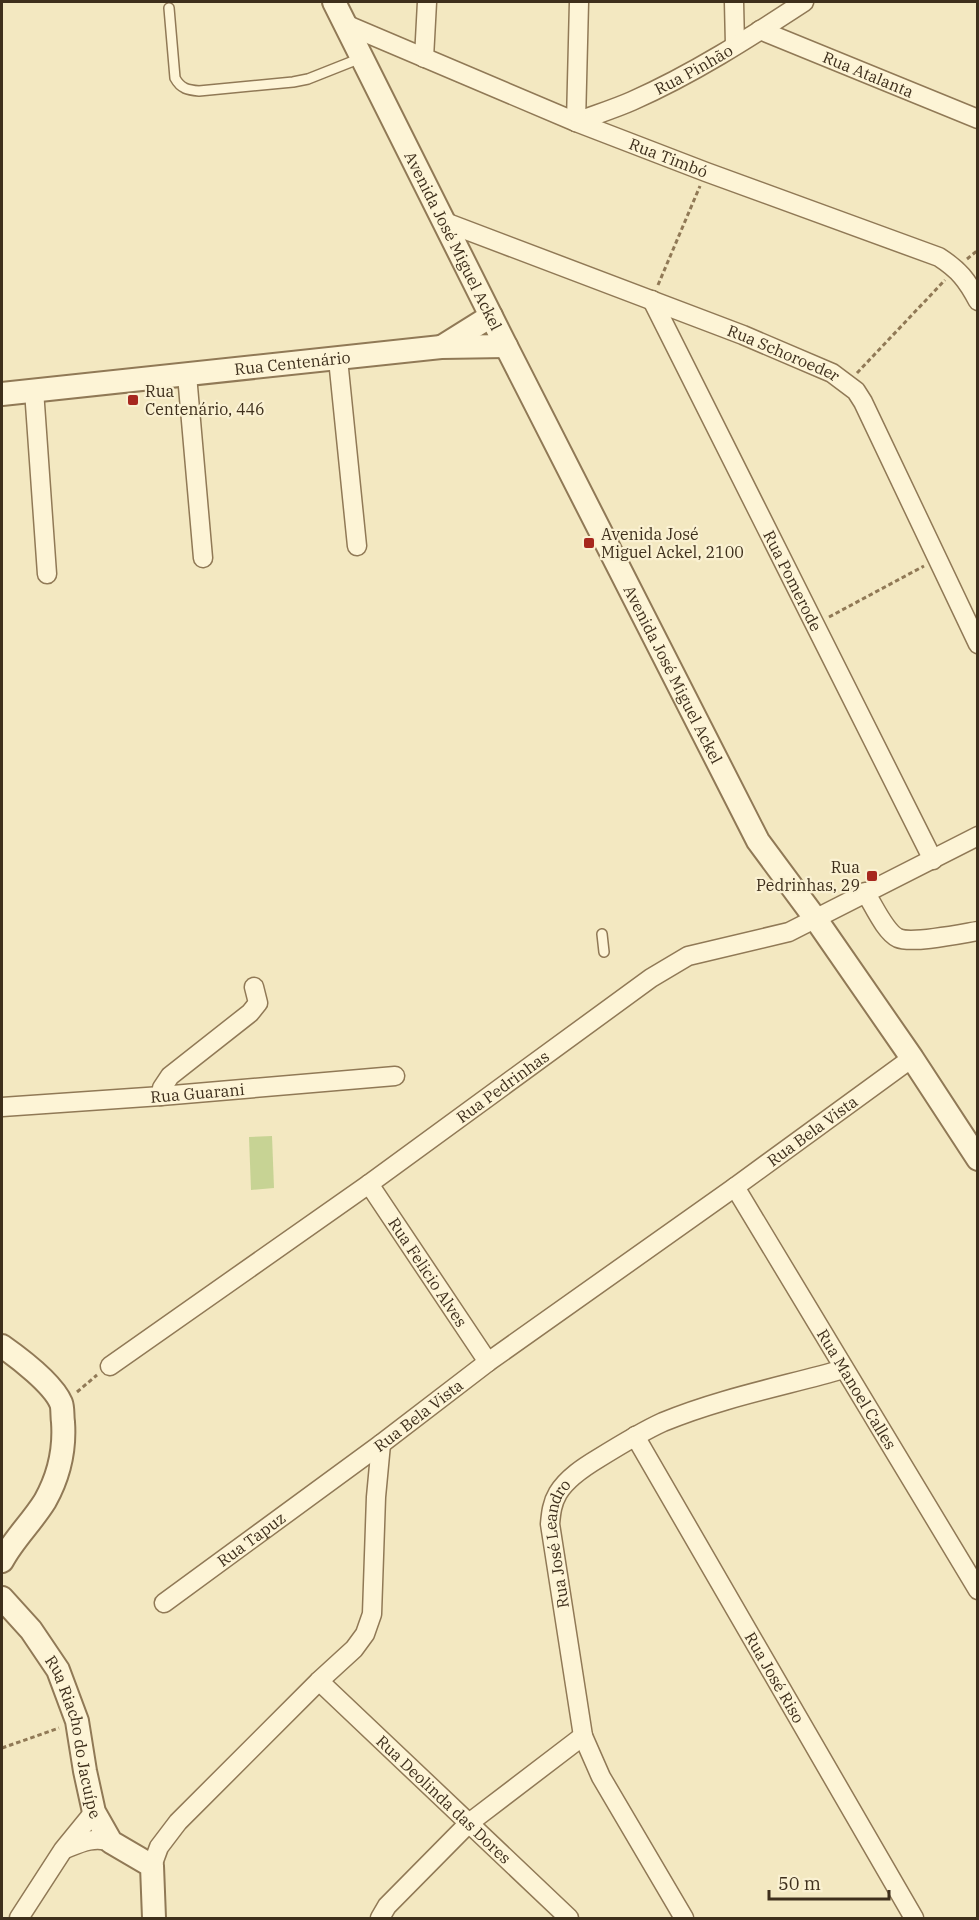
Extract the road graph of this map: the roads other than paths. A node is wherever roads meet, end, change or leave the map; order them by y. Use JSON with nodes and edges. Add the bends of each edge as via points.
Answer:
{"nodes":[{"id":1,"x":334,"y":2,"type":"edge"},
{"id":2,"x":427,"y":2,"type":"edge"},
{"id":3,"x":579,"y":2,"type":"edge"},
{"id":4,"x":735,"y":2,"type":"edge"},
{"id":5,"x":804,"y":2,"type":"edge"},
{"id":6,"x":169,"y":9,"type":"dead end"},
{"id":7,"x":345,"y":24,"type":"junction"},
{"id":8,"x":760,"y":30,"type":"junction"},
{"id":9,"x":735,"y":45,"type":"junction"},
{"id":10,"x":363,"y":57,"type":"junction"},
{"id":11,"x":424,"y":58,"type":"junction"},
{"id":12,"x":978,"y":119,"type":"edge"},
{"id":13,"x":576,"y":122,"type":"junction"},
{"id":14,"x":445,"y":222,"type":"junction"},
{"id":15,"x":652,"y":300,"type":"junction"},
{"id":16,"x":978,"y":301,"type":"edge"},
{"id":17,"x":491,"y":316,"type":"junction"},
{"id":18,"x":506,"y":346,"type":"junction"},
{"id":19,"x":441,"y":347,"type":"junction"},
{"id":20,"x":338,"y":359,"type":"junction"},
{"id":21,"x":188,"y":375,"type":"junction"},
{"id":22,"x":34,"y":390,"type":"junction"},
{"id":23,"x":2,"y":394,"type":"edge"},
{"id":24,"x":357,"y":546,"type":"dead end"},
{"id":25,"x":203,"y":558,"type":"dead end"},
{"id":26,"x":47,"y":574,"type":"dead end"},
{"id":27,"x":978,"y":644,"type":"edge"},
{"id":28,"x":978,"y":836,"type":"edge"},
{"id":29,"x":933,"y":860,"type":"junction"},
{"id":30,"x":866,"y":892,"type":"junction"},
{"id":31,"x":815,"y":918,"type":"junction"},
{"id":32,"x":978,"y":931,"type":"edge"},
{"id":33,"x":602,"y":934,"type":"dead end"},
{"id":34,"x":604,"y":952,"type":"dead end"},
{"id":35,"x":254,"y":987,"type":"dead end"},
{"id":36,"x":912,"y":1058,"type":"junction"},
{"id":37,"x":395,"y":1076,"type":"dead end"},
{"id":38,"x":161,"y":1096,"type":"junction"},
{"id":39,"x":2,"y":1107,"type":"edge"},
{"id":40,"x":978,"y":1159,"type":"edge"},
{"id":41,"x":369,"y":1184,"type":"junction"},
{"id":42,"x":735,"y":1187,"type":"junction"},
{"id":43,"x":2,"y":1346,"type":"edge"},
{"id":44,"x":488,"y":1362,"type":"junction"},
{"id":45,"x":110,"y":1366,"type":"road end"},
{"id":46,"x":844,"y":1369,"type":"junction"},
{"id":47,"x":635,"y":1436,"type":"junction"},
{"id":48,"x":381,"y":1444,"type":"junction"},
{"id":49,"x":339,"y":1475,"type":"junction"},
{"id":50,"x":376,"y":1497,"type":"junction"},
{"id":51,"x":2,"y":1561,"type":"edge"},
{"id":52,"x":978,"y":1590,"type":"edge"},
{"id":53,"x":2,"y":1598,"type":"edge"},
{"id":54,"x":164,"y":1603,"type":"dead end"},
{"id":55,"x":319,"y":1681,"type":"junction"},
{"id":56,"x":583,"y":1736,"type":"junction"},
{"id":57,"x":94,"y":1812,"type":"junction"},
{"id":58,"x":469,"y":1823,"type":"junction"},
{"id":59,"x":111,"y":1842,"type":"junction"},
{"id":60,"x":63,"y":1850,"type":"junction"},
{"id":61,"x":152,"y":1866,"type":"junction"},
{"id":62,"x":19,"y":1918,"type":"edge"},
{"id":63,"x":154,"y":1918,"type":"edge"},
{"id":64,"x":380,"y":1918,"type":"edge"},
{"id":65,"x":569,"y":1918,"type":"edge"},
{"id":66,"x":684,"y":1918,"type":"edge"},
{"id":67,"x":914,"y":1918,"type":"edge"}],
"edges":[{"from":1,"to":7,"type":"street","name":"Avenida José Miguel Ackel"},
{"from":2,"to":11,"type":"street"},
{"from":3,"to":13,"type":"street"},
{"from":4,"to":9,"type":"street"},
{"from":5,"to":8,"type":"street","name":"Rua Pinhão"},
{"from":6,"to":10,"type":"lane","via":[[175,78],[179,86],[188,90],[293,82]]},
{"from":7,"to":10,"type":"street","name":"Avenida José Miguel Ackel"},
{"from":7,"to":11,"type":"street","name":"Rua Timbó"},
{"from":8,"to":9,"type":"street","name":"Rua Pinhão"},
{"from":8,"to":12,"type":"street","name":"Rua Atalanta"},
{"from":9,"to":13,"type":"street","name":"Rua Pinhão","via":[[631,101]]},
{"from":10,"to":14,"type":"street","name":"Avenida José Miguel Ackel"},
{"from":11,"to":13,"type":"street","name":"Rua Timbó"},
{"from":13,"to":16,"type":"street","name":"Rua Timbó","via":[[939,257],[956,268]]},
{"from":14,"to":15,"type":"street","name":"Rua Schoroeder"},
{"from":14,"to":17,"type":"street","name":"Avenida José Miguel Ackel"},
{"from":15,"to":27,"type":"street","name":"Rua Schoroeder","via":[[832,373],[856,391]]},
{"from":15,"to":29,"type":"street","name":"Rua Pomerode"},
{"from":17,"to":18,"type":"street","name":"Avenida José Miguel Ackel"},
{"from":17,"to":19,"type":"street","name":"Rua Centenário"},
{"from":18,"to":19,"type":"street","name":"Rua Centenário"},
{"from":18,"to":31,"type":"street","name":"Avenida José Miguel Ackel","via":[[758,841]]},
{"from":19,"to":20,"type":"street","name":"Rua Centenário"},
{"from":20,"to":21,"type":"street","name":"Rua Centenário"},
{"from":20,"to":24,"type":"street"},
{"from":21,"to":22,"type":"street","name":"Rua Centenário"},
{"from":21,"to":25,"type":"street"},
{"from":22,"to":23,"type":"street","name":"Rua Centenário"},
{"from":22,"to":26,"type":"street"},
{"from":28,"to":29,"type":"street","name":"Rua Pedrinhas"},
{"from":29,"to":30,"type":"street","name":"Rua Pedrinhas"},
{"from":30,"to":31,"type":"street","name":"Rua Pedrinhas"},
{"from":30,"to":32,"type":"street","via":[[898,938],[912,940]]},
{"from":31,"to":36,"type":"street","name":"Avenida José Miguel Ackel"},
{"from":31,"to":41,"type":"street","name":"Rua Pedrinhas","via":[[778,936],[688,956],[642,985]]},
{"from":33,"to":34,"type":"lane"},
{"from":35,"to":38,"type":"street","via":[[258,1003],[250,1013],[170,1076]]},
{"from":36,"to":40,"type":"street","name":"Avenida José Miguel Ackel"},
{"from":36,"to":42,"type":"street","name":"Rua Bela Vista"},
{"from":37,"to":38,"type":"street","name":"Rua Guarani"},
{"from":38,"to":39,"type":"street","name":"Rua Guarani"},
{"from":41,"to":44,"type":"street","name":"Rua Felicio Alves"},
{"from":41,"to":45,"type":"street","name":"Rua Pedrinhas"},
{"from":42,"to":44,"type":"street","name":"Rua Bela Vista"},
{"from":42,"to":46,"type":"street","name":"Rua Manoel Calles"},
{"from":43,"to":51,"type":"street","via":[[50,1388],[61,1404],[64,1434],[57,1478]]},
{"from":44,"to":48,"type":"street","name":"Rua Bela Vista"},
{"from":46,"to":47,"type":"street","name":"Rua José Leandro","via":[[704,1408]]},
{"from":46,"to":52,"type":"street","name":"Rua Manoel Calles"},
{"from":47,"to":56,"type":"street","name":"Rua José Leandro","via":[[566,1482],[551,1509],[550,1524]]},
{"from":47,"to":67,"type":"street","name":"Rua José Riso"},
{"from":48,"to":49,"type":"street","name":"Rua Tapuz"},
{"from":48,"to":50,"type":"street","name":"Rua Bela Vista"},
{"from":49,"to":50,"type":"street","via":[[362,1474]]},
{"from":49,"to":54,"type":"street","name":"Rua Tapuz"},
{"from":50,"to":55,"type":"street","name":"Rua Bela Vista","via":[[372,1614],[354,1649]]},
{"from":53,"to":57,"type":"street","name":"Rua Riacho do Jacuípe","via":[[31,1630],[58,1670],[77,1721]]},
{"from":55,"to":58,"type":"street","name":"Rua Deolinda das Dores"},
{"from":55,"to":61,"type":"street","name":"Rua Bela Vista","via":[[178,1822],[159,1847]]},
{"from":56,"to":58,"type":"street"},
{"from":56,"to":66,"type":"street","name":"Rua José Leandro","via":[[601,1777]]},
{"from":57,"to":59,"type":"street","name":"Rua Riacho do Jacuípe"},
{"from":57,"to":60,"type":"street"},
{"from":58,"to":64,"type":"street","via":[[387,1906]]},
{"from":58,"to":65,"type":"street","name":"Rua Deolinda das Dores"},
{"from":59,"to":60,"type":"street","via":[[93,1840]]},
{"from":59,"to":61,"type":"street"},
{"from":60,"to":62,"type":"street"},
{"from":61,"to":63,"type":"street","name":"Rua Bela Vista"}]}
